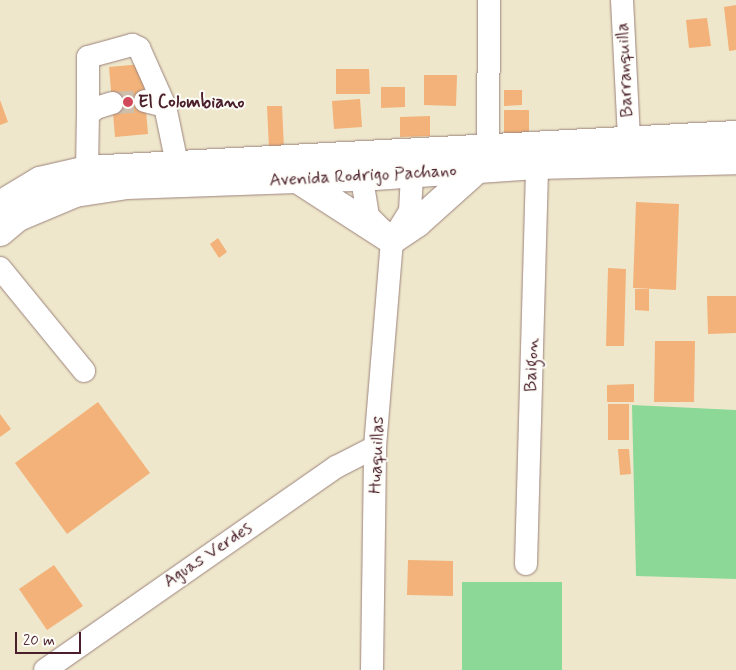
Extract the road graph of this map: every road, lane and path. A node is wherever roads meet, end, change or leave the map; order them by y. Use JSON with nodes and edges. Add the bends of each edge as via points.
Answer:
{"nodes":[{"id":1,"x":489,"y":0,"type":"edge"},
{"id":2,"x":622,"y":0,"type":"edge"},
{"id":3,"x":112,"y":103,"type":"tunnel mouth"},
{"id":4,"x":88,"y":115,"type":"junction"},
{"id":5,"x":736,"y":135,"type":"edge"},
{"id":6,"x":629,"y":140,"type":"junction"},
{"id":7,"x":482,"y":159,"type":"junction"},
{"id":8,"x":736,"y":160,"type":"edge"},
{"id":9,"x":413,"y":163,"type":"junction"},
{"id":10,"x":177,"y":164,"type":"junction"},
{"id":11,"x":537,"y":165,"type":"junction"},
{"id":12,"x":359,"y":166,"type":"junction"},
{"id":13,"x":88,"y":170,"type":"junction"},
{"id":14,"x":299,"y":180,"type":"junction"},
{"id":15,"x":0,"y":205,"type":"edge"},
{"id":16,"x":0,"y":232,"type":"edge"},
{"id":17,"x":392,"y":240,"type":"junction"},
{"id":18,"x":0,"y":268,"type":"edge"},
{"id":19,"x":84,"y":371,"type":"dead end"},
{"id":20,"x":375,"y":447,"type":"junction"},
{"id":21,"x":526,"y":564,"type":"dead end"},
{"id":22,"x":45,"y":670,"type":"edge"},
{"id":23,"x":372,"y":670,"type":"edge"}],
"edges":[{"from":1,"to":7,"type":"street"},
{"from":2,"to":6,"type":"street","name":"Barranquilla"},
{"from":3,"to":4,"type":"street","via":[[96,108]]},
{"from":4,"to":10,"type":"street","via":[[88,57],[132,45],[139,48]]},
{"from":4,"to":13,"type":"street"},
{"from":5,"to":6,"type":"main road","name":"Avenida Rodrigo Pachano"},
{"from":6,"to":7,"type":"main road","name":"Avenida Rodrigo Pachano"},
{"from":7,"to":9,"type":"main road","name":"Avenida Rodrigo Pachano"},
{"from":7,"to":11,"type":"main road","name":"Avenida Rodrigo Pachano"},
{"from":7,"to":17,"type":"main road","via":[[417,223]]},
{"from":8,"to":11,"type":"main road","name":"Avenida Rodrigo Pachano"},
{"from":9,"to":12,"type":"main road","name":"Avenida Rodrigo Pachano"},
{"from":9,"to":17,"type":"street","via":[[410,211]]},
{"from":10,"to":12,"type":"main road","name":"Avenida Rodrigo Pachano"},
{"from":10,"to":13,"type":"main road","name":"Avenida Rodrigo Pachano"},
{"from":11,"to":21,"type":"street","name":"Baigon"},
{"from":12,"to":14,"type":"main road","name":"Avenida Rodrigo Pachano"},
{"from":12,"to":17,"type":"street","via":[[368,216]]},
{"from":13,"to":15,"type":"main road","name":"Avenida Rodrigo Pachano","via":[[40,181]]},
{"from":14,"to":16,"type":"main road","name":"Avenida Rodrigo Pachano","via":[[127,185],[75,193],[18,217]]},
{"from":14,"to":17,"type":"main road"},
{"from":17,"to":20,"type":"street","name":"Huaquillas"},
{"from":18,"to":19,"type":"street"},
{"from":20,"to":22,"type":"street","name":"Aguas Verdes","via":[[336,467]]},
{"from":20,"to":23,"type":"street","name":"Huaquillas"}]}
